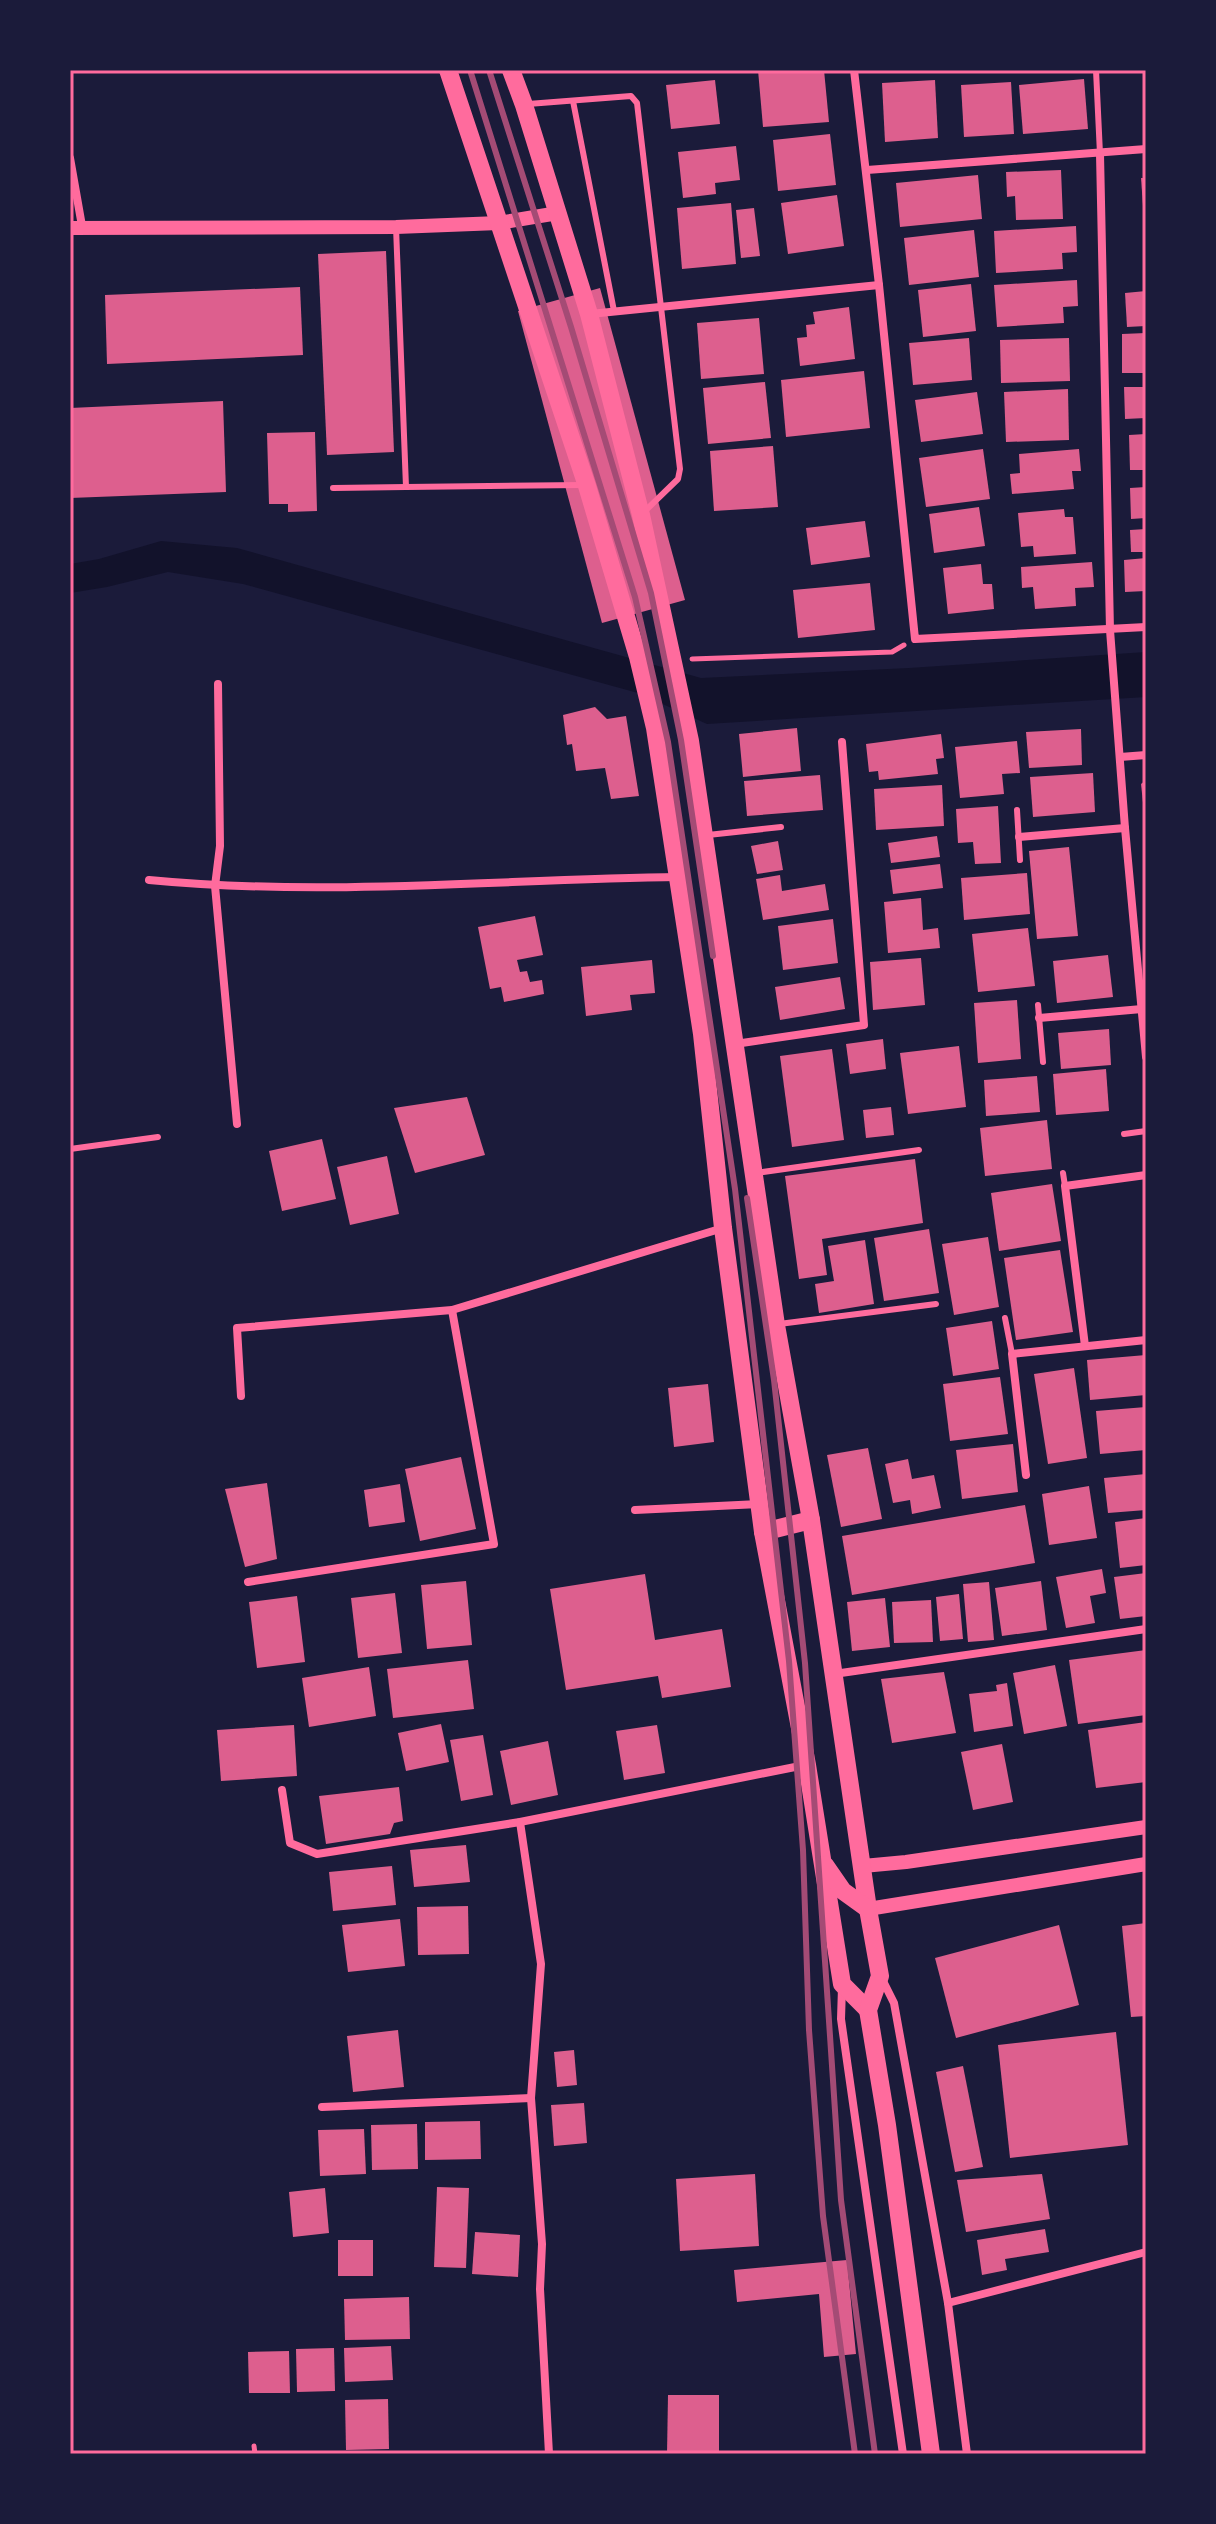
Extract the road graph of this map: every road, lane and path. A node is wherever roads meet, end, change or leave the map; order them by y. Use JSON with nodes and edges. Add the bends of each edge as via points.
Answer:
{"nodes":[{"id":1,"x":448,"y":70,"type":"edge"},
{"id":2,"x":511,"y":70,"type":"edge"},
{"id":3,"x":854,"y":70,"type":"edge"},
{"id":4,"x":1096,"y":70,"type":"edge"},
{"id":5,"x":573,"y":101,"type":"junction"},
{"id":6,"x":524,"y":105,"type":"junction"},
{"id":7,"x":1146,"y":149,"type":"edge"},
{"id":8,"x":1100,"y":154,"type":"junction"},
{"id":9,"x":70,"y":158,"type":"edge"},
{"id":10,"x":867,"y":170,"type":"junction"},
{"id":11,"x":558,"y":213,"type":"junction"},
{"id":12,"x":499,"y":223,"type":"junction"},
{"id":13,"x":76,"y":227,"type":"edge"},
{"id":14,"x":396,"y":227,"type":"junction"},
{"id":15,"x":879,"y":285,"type":"junction"},
{"id":16,"x":662,"y":307,"type":"junction"},
{"id":17,"x":614,"y":311,"type":"junction"},
{"id":18,"x":589,"y":314,"type":"junction"},
{"id":19,"x":587,"y":486,"type":"junction"},
{"id":20,"x":406,"y":487,"type":"junction"},
{"id":21,"x":333,"y":488,"type":"dead end"},
{"id":22,"x":641,"y":515,"type":"junction"},
{"id":23,"x":1146,"y":627,"type":"edge"},
{"id":24,"x":1110,"y":630,"type":"junction"},
{"id":25,"x":915,"y":639,"type":"junction"},
{"id":26,"x":674,"y":662,"type":"junction"},
{"id":27,"x":218,"y":684,"type":"dead end"},
{"id":28,"x":842,"y":742,"type":"dead end"},
{"id":29,"x":1146,"y":755,"type":"edge"},
{"id":30,"x":1120,"y":757,"type":"junction"},
{"id":31,"x":1017,"y":810,"type":"dead end"},
{"id":32,"x":781,"y":827,"type":"dead end"},
{"id":33,"x":1125,"y":828,"type":"junction"},
{"id":34,"x":704,"y":835,"type":"junction"},
{"id":35,"x":1019,"y":837,"type":"junction"},
{"id":36,"x":1020,"y":860,"type":"dead end"},
{"id":37,"x":679,"y":877,"type":"junction"},
{"id":38,"x":149,"y":880,"type":"dead end"},
{"id":39,"x":215,"y":886,"type":"junction"},
{"id":40,"x":1038,"y":1005,"type":"dead end"},
{"id":41,"x":1142,"y":1009,"type":"junction"},
{"id":42,"x":1039,"y":1018,"type":"junction"},
{"id":43,"x":734,"y":1044,"type":"junction"},
{"id":44,"x":1146,"y":1057,"type":"edge"},
{"id":45,"x":1043,"y":1062,"type":"dead end"},
{"id":46,"x":237,"y":1124,"type":"dead end"},
{"id":47,"x":1146,"y":1131,"type":"edge"},
{"id":48,"x":1124,"y":1134,"type":"dead end"},
{"id":49,"x":158,"y":1137,"type":"dead end"},
{"id":50,"x":70,"y":1149,"type":"edge"},
{"id":51,"x":919,"y":1150,"type":"dead end"},
{"id":52,"x":753,"y":1173,"type":"junction"},
{"id":53,"x":1063,"y":1173,"type":"dead end"},
{"id":54,"x":1146,"y":1175,"type":"edge"},
{"id":55,"x":1065,"y":1186,"type":"junction"},
{"id":56,"x":723,"y":1228,"type":"junction"},
{"id":57,"x":936,"y":1304,"type":"dead end"},
{"id":58,"x":452,"y":1310,"type":"junction"},
{"id":59,"x":1005,"y":1318,"type":"dead end"},
{"id":60,"x":776,"y":1325,"type":"junction"},
{"id":61,"x":1146,"y":1340,"type":"edge"},
{"id":62,"x":1085,"y":1346,"type":"junction"},
{"id":63,"x":1012,"y":1354,"type":"junction"},
{"id":64,"x":241,"y":1396,"type":"dead end"},
{"id":65,"x":1026,"y":1475,"type":"dead end"},
{"id":66,"x":760,"y":1504,"type":"junction"},
{"id":67,"x":635,"y":1510,"type":"dead end"},
{"id":68,"x":811,"y":1520,"type":"junction"},
{"id":69,"x":763,"y":1532,"type":"junction"},
{"id":70,"x":248,"y":1582,"type":"dead end"},
{"id":71,"x":1146,"y":1629,"type":"edge"},
{"id":72,"x":833,"y":1674,"type":"junction"},
{"id":73,"x":807,"y":1765,"type":"junction"},
{"id":74,"x":282,"y":1790,"type":"dead end"},
{"id":75,"x":520,"y":1822,"type":"junction"},
{"id":76,"x":1146,"y":1827,"type":"edge"},
{"id":77,"x":824,"y":1863,"type":"junction"},
{"id":78,"x":1146,"y":1864,"type":"edge"},
{"id":79,"x":863,"y":1866,"type":"junction"},
{"id":80,"x":868,"y":1909,"type":"junction"},
{"id":81,"x":880,"y":1976,"type":"junction"},
{"id":82,"x":842,"y":1984,"type":"junction"},
{"id":83,"x":868,"y":2010,"type":"junction"},
{"id":84,"x":531,"y":2098,"type":"junction"},
{"id":85,"x":322,"y":2107,"type":"dead end"},
{"id":86,"x":1146,"y":2252,"type":"edge"},
{"id":87,"x":948,"y":2303,"type":"junction"},
{"id":88,"x":254,"y":2446,"type":"dead end"},
{"id":89,"x":255,"y":2454,"type":"edge"},
{"id":90,"x":549,"y":2454,"type":"edge"},
{"id":91,"x":903,"y":2454,"type":"edge"},
{"id":92,"x":931,"y":2454,"type":"edge"},
{"id":93,"x":967,"y":2454,"type":"edge"}],
"edges":[{"from":1,"to":12,"type":"main road"},
{"from":2,"to":6,"type":"main road"},
{"from":3,"to":10,"type":"street"},
{"from":4,"to":8,"type":"lane"},
{"from":5,"to":6,"type":"lane"},
{"from":5,"to":16,"type":"lane","via":[[631,96],[636,100]]},
{"from":5,"to":17,"type":"lane"},
{"from":6,"to":11,"type":"main road"},
{"from":7,"to":8,"type":"street"},
{"from":8,"to":10,"type":"street"},
{"from":8,"to":24,"type":"street"},
{"from":9,"to":13,"type":"street"},
{"from":10,"to":15,"type":"street"},
{"from":11,"to":12,"type":"street"},
{"from":11,"to":18,"type":"main road"},
{"from":12,"to":14,"type":"street"},
{"from":12,"to":19,"type":"main road"},
{"from":13,"to":14,"type":"street"},
{"from":14,"to":20,"type":"lane"},
{"from":15,"to":16,"type":"street"},
{"from":15,"to":25,"type":"street"},
{"from":16,"to":17,"type":"street"},
{"from":16,"to":22,"type":"lane","via":[[679,476]]},
{"from":17,"to":18,"type":"street"},
{"from":18,"to":22,"type":"main road"},
{"from":19,"to":20,"type":"lane"},
{"from":19,"to":37,"type":"main road","via":[[655,728]]},
{"from":20,"to":21,"type":"lane"},
{"from":22,"to":26,"type":"main road"},
{"from":23,"to":24,"type":"street"},
{"from":24,"to":25,"type":"street"},
{"from":24,"to":30,"type":"street"},
{"from":25,"to":26,"type":"path","via":[[892,652]]},
{"from":26,"to":34,"type":"main road"},
{"from":27,"to":39,"type":"street","via":[[220,846]]},
{"from":28,"to":43,"type":"street","via":[[864,1025]]},
{"from":29,"to":30,"type":"street"},
{"from":30,"to":33,"type":"street"},
{"from":31,"to":35,"type":"lane"},
{"from":32,"to":34,"type":"lane"},
{"from":33,"to":35,"type":"street"},
{"from":33,"to":41,"type":"street"},
{"from":34,"to":43,"type":"main road"},
{"from":35,"to":36,"type":"lane"},
{"from":37,"to":39,"type":"street"},
{"from":37,"to":56,"type":"main road"},
{"from":38,"to":39,"type":"street"},
{"from":39,"to":46,"type":"street"},
{"from":40,"to":42,"type":"lane"},
{"from":41,"to":42,"type":"street"},
{"from":41,"to":44,"type":"street"},
{"from":42,"to":45,"type":"lane"},
{"from":43,"to":52,"type":"main road"},
{"from":47,"to":48,"type":"lane"},
{"from":49,"to":50,"type":"lane"},
{"from":51,"to":52,"type":"lane"},
{"from":52,"to":60,"type":"main road"},
{"from":53,"to":55,"type":"lane"},
{"from":54,"to":55,"type":"street"},
{"from":55,"to":62,"type":"street"},
{"from":56,"to":58,"type":"street"},
{"from":56,"to":66,"type":"main road"},
{"from":57,"to":60,"type":"lane"},
{"from":58,"to":64,"type":"street","via":[[237,1328]]},
{"from":58,"to":70,"type":"street","via":[[494,1544]]},
{"from":59,"to":63,"type":"lane"},
{"from":60,"to":68,"type":"main road"},
{"from":61,"to":62,"type":"street"},
{"from":62,"to":63,"type":"street"},
{"from":63,"to":65,"type":"street"},
{"from":66,"to":67,"type":"street"},
{"from":66,"to":69,"type":"main road"},
{"from":68,"to":69,"type":"main road"},
{"from":68,"to":72,"type":"main road"},
{"from":69,"to":73,"type":"main road"},
{"from":71,"to":72,"type":"street"},
{"from":72,"to":79,"type":"main road"},
{"from":73,"to":75,"type":"street"},
{"from":73,"to":77,"type":"main road"},
{"from":74,"to":75,"type":"street","via":[[290,1843],[317,1854]]},
{"from":75,"to":84,"type":"street","via":[[541,1964]]},
{"from":76,"to":79,"type":"street"},
{"from":77,"to":80,"type":"main road","via":[[843,1891]]},
{"from":77,"to":82,"type":"main road"},
{"from":78,"to":80,"type":"street"},
{"from":79,"to":80,"type":"main road"},
{"from":80,"to":81,"type":"main road"},
{"from":81,"to":83,"type":"main road"},
{"from":81,"to":87,"type":"street","via":[[894,2003]]},
{"from":82,"to":83,"type":"main road"},
{"from":82,"to":91,"type":"street","via":[[841,2019]]},
{"from":83,"to":92,"type":"main road"},
{"from":84,"to":85,"type":"street"},
{"from":84,"to":90,"type":"street"},
{"from":86,"to":87,"type":"street"},
{"from":87,"to":93,"type":"street"},
{"from":88,"to":89,"type":"path"}]}
